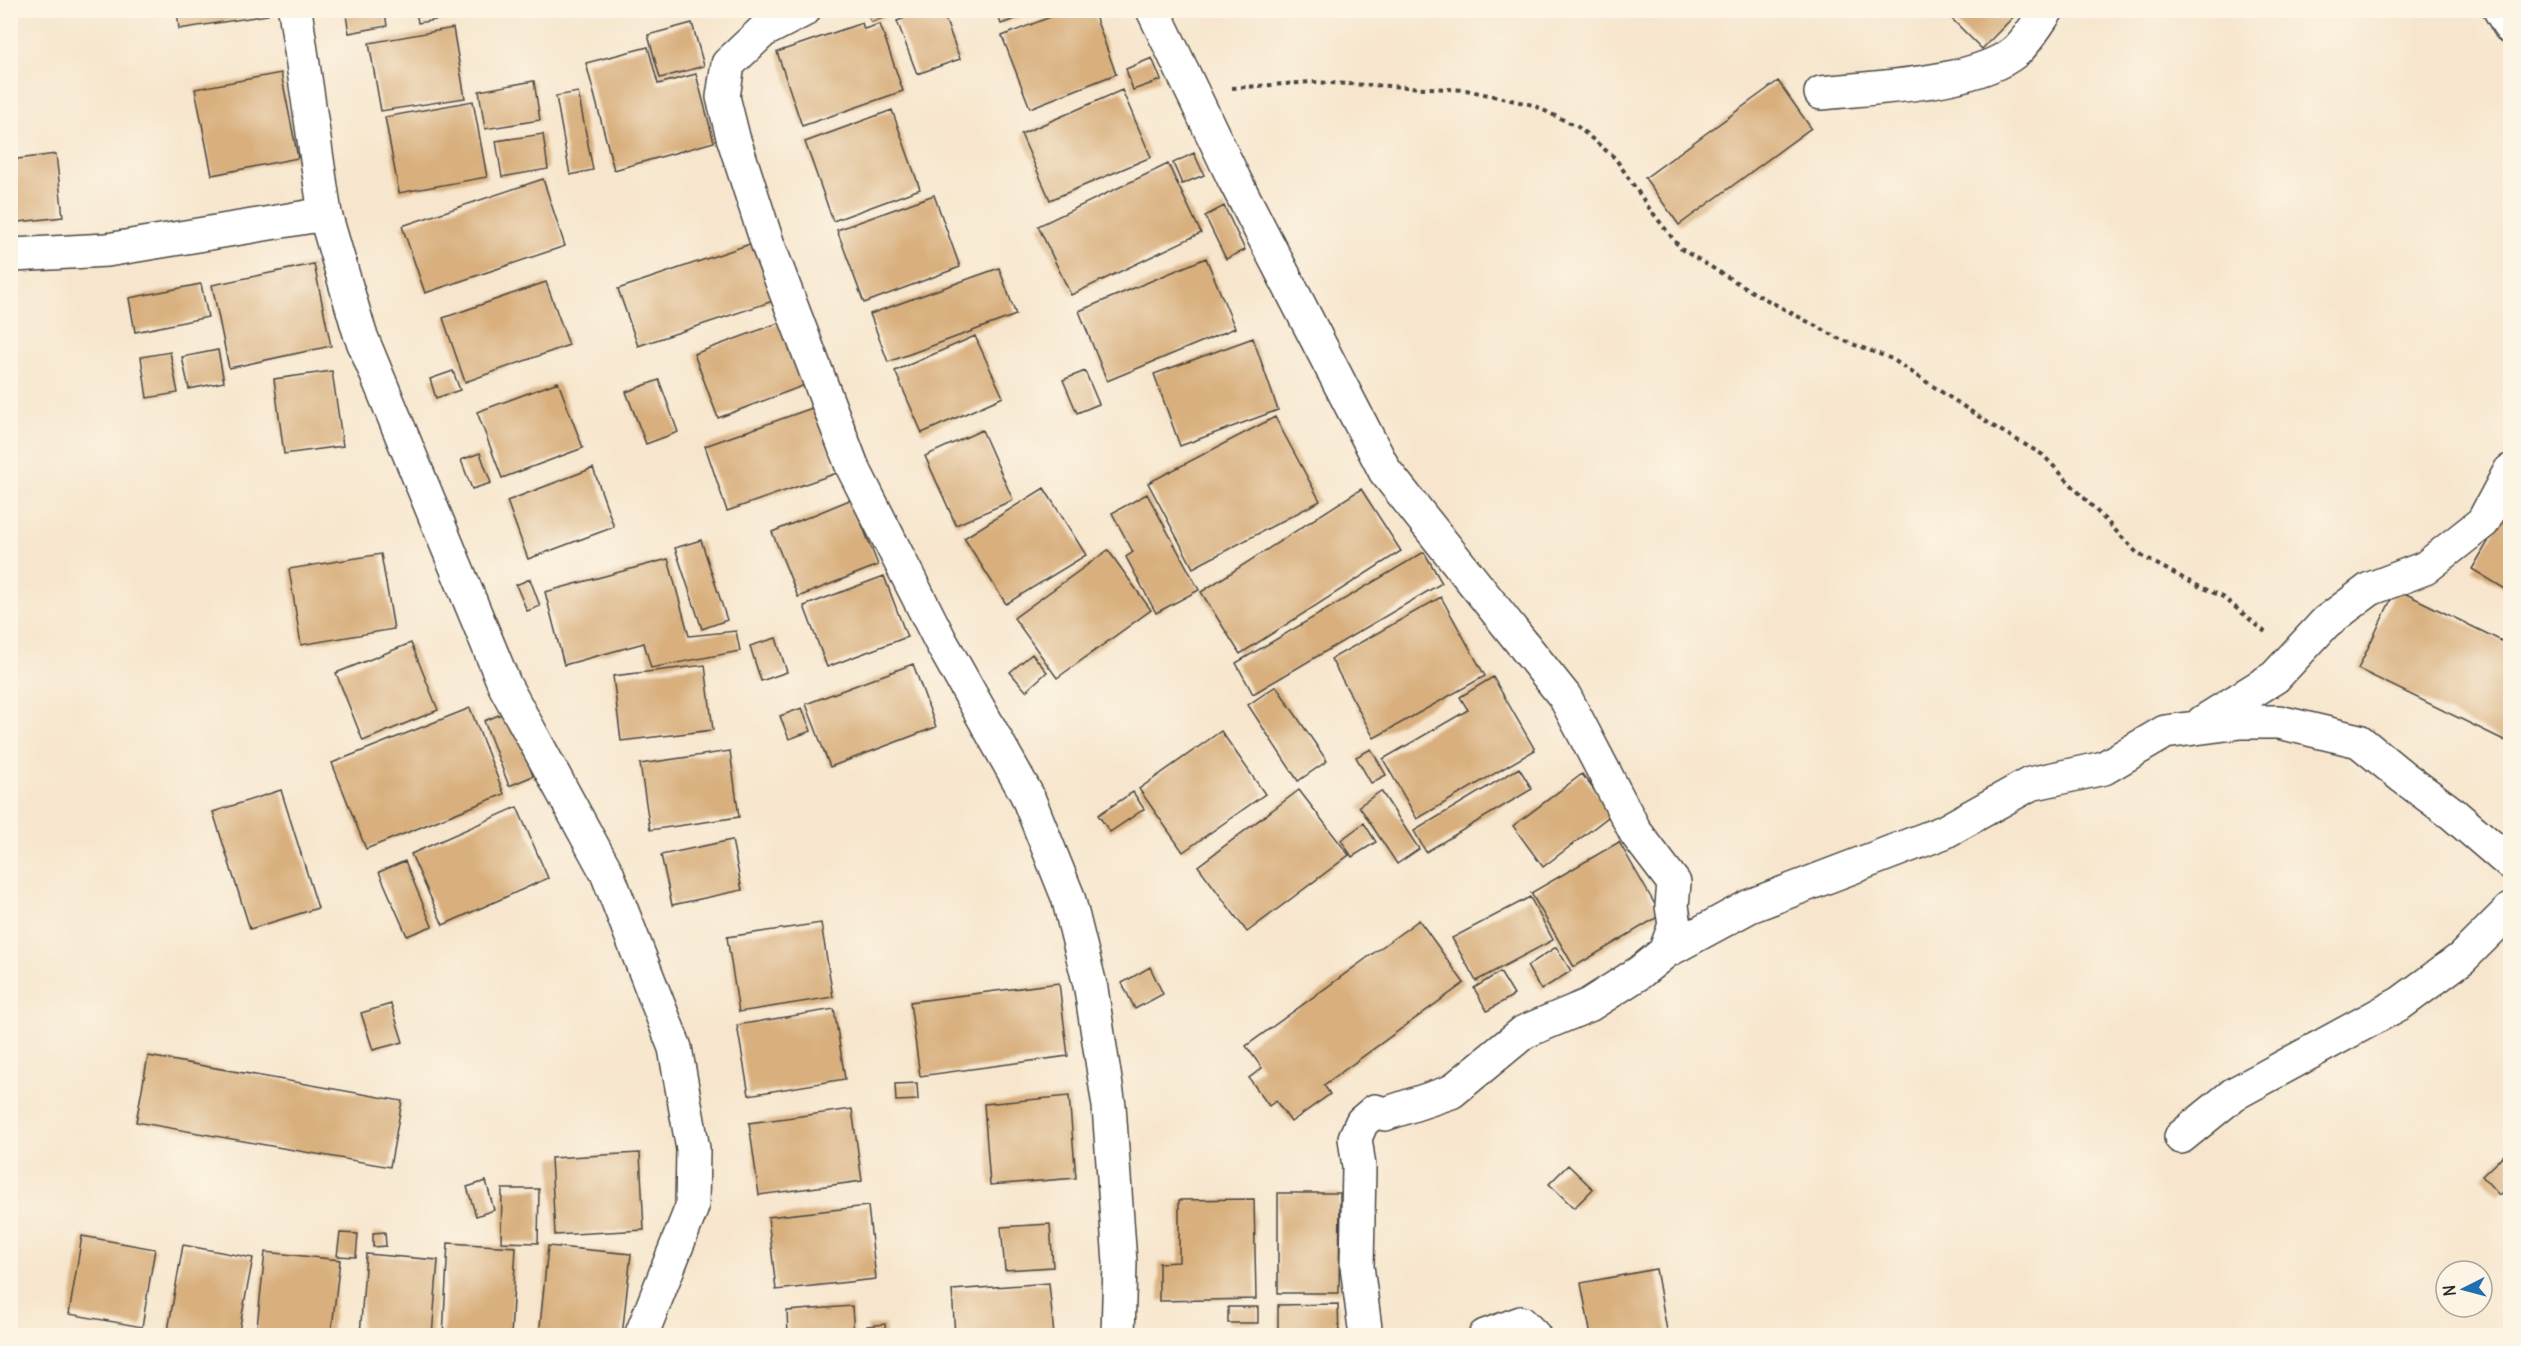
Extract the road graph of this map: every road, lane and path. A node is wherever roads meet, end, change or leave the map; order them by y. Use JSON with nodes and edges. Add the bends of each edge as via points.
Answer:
{"nodes":[{"id":1,"x":295,"y":10,"type":"edge"},
{"id":2,"x":804,"y":10,"type":"edge"},
{"id":3,"x":1153,"y":10,"type":"edge"},
{"id":4,"x":2047,"y":10,"type":"edge"},
{"id":5,"x":2499,"y":10,"type":"edge"},
{"id":6,"x":2511,"y":27,"type":"edge"},
{"id":7,"x":1192,"y":93,"type":"junction"},
{"id":8,"x":1821,"y":93,"type":"dead end"},
{"id":9,"x":325,"y":214,"type":"junction"},
{"id":10,"x":13,"y":255,"type":"dead end"},
{"id":11,"x":2511,"y":471,"type":"edge"},
{"id":12,"x":2297,"y":653,"type":"junction"},
{"id":13,"x":2192,"y":729,"type":"junction"},
{"id":14,"x":2511,"y":862,"type":"edge"},
{"id":15,"x":2511,"y":910,"type":"edge"},
{"id":16,"x":1665,"y":952,"type":"junction"},
{"id":17,"x":2181,"y":1137,"type":"dead end"},
{"id":18,"x":641,"y":1335,"type":"edge"},
{"id":19,"x":1118,"y":1335,"type":"edge"},
{"id":20,"x":1366,"y":1335,"type":"edge"},
{"id":21,"x":1485,"y":1335,"type":"edge"},
{"id":22,"x":1534,"y":1335,"type":"edge"}],
"edges":[{"from":1,"to":9,"type":"street"},
{"from":2,"to":19,"type":"street","via":[[763,31],[728,64],[723,97],[768,245],[852,466],[940,640],[1027,795],[1068,897],[1091,989],[1109,1106],[1120,1263]]},
{"from":3,"to":7,"type":"street"},
{"from":4,"to":8,"type":"street","via":[[2017,50],[1982,71],[1912,84]]},
{"from":5,"to":6,"type":"street"},
{"from":7,"to":12,"type":"path","via":[[1311,82],[1466,90],[1533,105],[1578,127],[1615,158],[1680,249],[1842,340],[1892,359],[2043,455],[2138,554],[2223,597],[2251,623]]},
{"from":7,"to":16,"type":"street","via":[[1385,471],[1565,697],[1636,833],[1674,883],[1671,906],[1675,925]]},
{"from":9,"to":10,"type":"street","via":[[107,250]]},
{"from":9,"to":18,"type":"street","via":[[360,334],[505,686],[607,873],[675,1048],[693,1149],[692,1207]]},
{"from":11,"to":12,"type":"street","via":[[2483,522],[2425,568],[2370,589],[2326,622]]},
{"from":12,"to":13,"type":"street","via":[[2275,677]]},
{"from":13,"to":14,"type":"street","via":[[2241,722],[2279,722],[2359,741]]},
{"from":13,"to":16,"type":"street","via":[[2165,732],[2104,768],[2030,784],[1944,832],[1750,906]]},
{"from":15,"to":17,"type":"street","via":[[2462,958],[2401,1003],[2234,1094]]},
{"from":16,"to":20,"type":"street","via":[[1589,1005],[1524,1032],[1451,1092],[1385,1114],[1375,1111],[1362,1122],[1355,1138],[1359,1167],[1357,1266]]},
{"from":21,"to":22,"type":"street","via":[[1521,1323]]}]}
